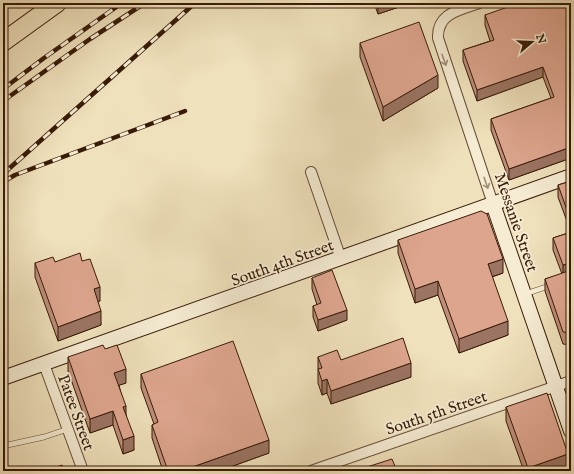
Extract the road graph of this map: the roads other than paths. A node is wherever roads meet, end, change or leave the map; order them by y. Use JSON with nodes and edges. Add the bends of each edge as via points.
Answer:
{"nodes":[{"id":1,"x":56,"y":3,"type":"edge"},
{"id":2,"x":479,"y":3,"type":"edge"},
{"id":3,"x":3,"y":41,"type":"edge"},
{"id":4,"x":311,"y":172,"type":"dead end"},
{"id":5,"x":571,"y":176,"type":"edge"},
{"id":6,"x":493,"y":204,"type":"junction"},
{"id":7,"x":341,"y":259,"type":"junction"},
{"id":8,"x":558,"y":283,"type":"edge"},
{"id":9,"x":524,"y":294,"type":"junction"},
{"id":10,"x":44,"y":364,"type":"junction"},
{"id":11,"x":3,"y":378,"type":"edge"},
{"id":12,"x":571,"y":382,"type":"edge"},
{"id":13,"x":556,"y":387,"type":"junction"},
{"id":14,"x":68,"y":429,"type":"junction"},
{"id":15,"x":571,"y":431,"type":"edge"},
{"id":16,"x":3,"y":446,"type":"edge"},
{"id":17,"x":83,"y":471,"type":"edge"},
{"id":18,"x":311,"y":471,"type":"edge"}],
"edges":[{"from":1,"to":3,"type":"highway"},
{"from":2,"to":6,"type":"street","name":"Messanie Street","one_way":true,"via":[[451,13],[440,22],[438,32],[440,49]]},
{"from":4,"to":7,"type":"street"},
{"from":5,"to":6,"type":"main road","name":"South 4th Street"},
{"from":6,"to":7,"type":"main road","name":"South 4th Street"},
{"from":6,"to":9,"type":"main road","name":"Messanie Street"},
{"from":7,"to":10,"type":"main road","name":"South 4th Street"},
{"from":8,"to":9,"type":"lane"},
{"from":9,"to":13,"type":"main road","name":"Messanie Street"},
{"from":10,"to":11,"type":"main road","name":"South 4th Street"},
{"from":10,"to":14,"type":"street","name":"Patee Street"},
{"from":12,"to":13,"type":"street","name":"South 5th Street"},
{"from":13,"to":15,"type":"main road","name":"Messanie Street"},
{"from":13,"to":18,"type":"street","name":"South 5th Street"},
{"from":14,"to":16,"type":"lane"},
{"from":14,"to":17,"type":"street","name":"Patee Street"}]}
